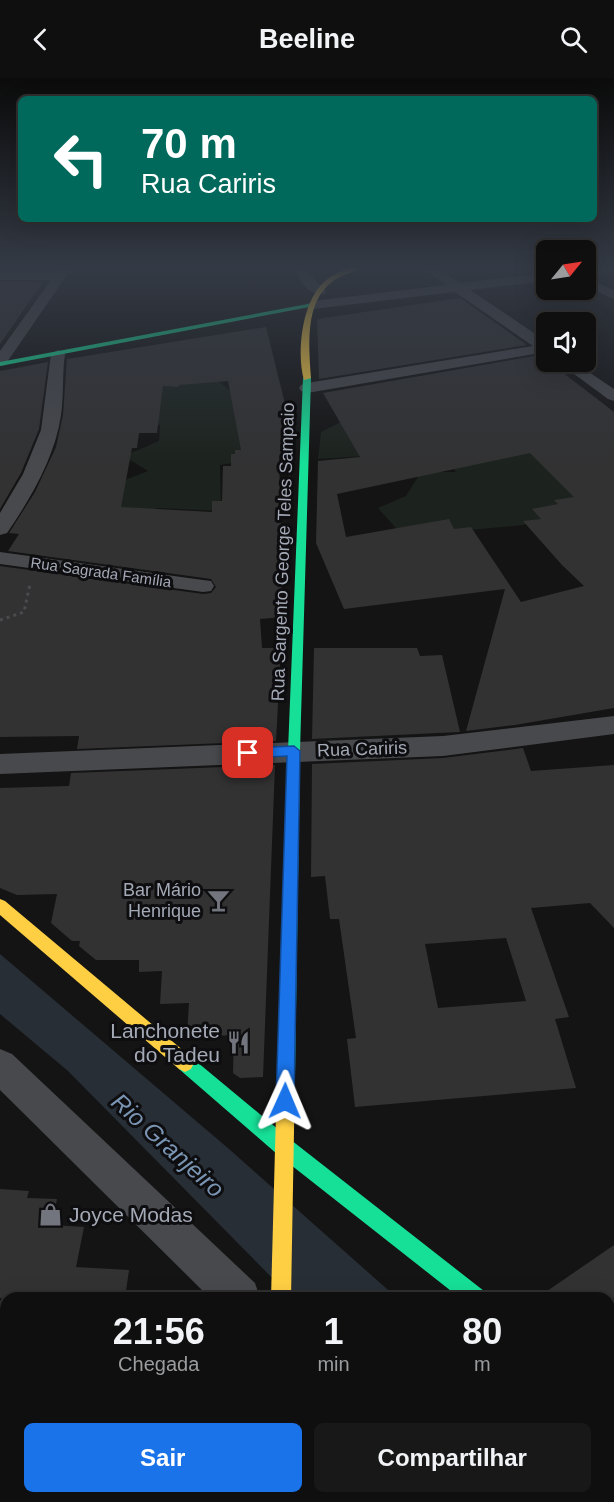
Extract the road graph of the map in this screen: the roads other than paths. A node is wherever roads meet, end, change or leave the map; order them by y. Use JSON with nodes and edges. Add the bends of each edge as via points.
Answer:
{"nodes":[{"id":1,"x":21,"y":332,"type":"edge"},
{"id":2,"x":184,"y":332,"type":"edge"},
{"id":3,"x":309,"y":332,"type":"edge"},
{"id":4,"x":523,"y":332,"type":"edge"},
{"id":5,"x":536,"y":341,"type":"edge"},
{"id":6,"x":536,"y":350,"type":"edge"},
{"id":7,"x":58,"y":354,"type":"junction"},
{"id":8,"x":1,"y":362,"type":"edge"},
{"id":9,"x":579,"y":372,"type":"edge"},
{"id":10,"x":308,"y":388,"type":"junction"},
{"id":11,"x":614,"y":396,"type":"edge"},
{"id":12,"x":0,"y":529,"type":"edge"},
{"id":13,"x":0,"y":558,"type":"edge"},
{"id":14,"x":203,"y":586,"type":"dead end"},
{"id":15,"x":614,"y":725,"type":"edge"},
{"id":16,"x":294,"y":751,"type":"junction"},
{"id":17,"x":0,"y":764,"type":"edge"},
{"id":18,"x":0,"y":906,"type":"edge"},
{"id":19,"x":0,"y":1066,"type":"edge"},
{"id":20,"x":284,"y":1147,"type":"junction"},
{"id":21,"x":234,"y":1292,"type":"edge"},
{"id":22,"x":281,"y":1292,"type":"edge"},
{"id":23,"x":469,"y":1292,"type":"edge"}],
"edges":[{"from":1,"to":8,"type":"street"},
{"from":2,"to":7,"type":"main road"},
{"from":3,"to":10,"type":"main road","name":"Rua Sargento George Teles Sampaio"},
{"from":4,"to":5,"type":"street"},
{"from":6,"to":10,"type":"street"},
{"from":7,"to":8,"type":"main road"},
{"from":7,"to":12,"type":"street","via":[[47,439],[31,479]]},
{"from":9,"to":11,"type":"street"},
{"from":10,"to":16,"type":"main road","name":"Rua Sargento George Teles Sampaio"},
{"from":13,"to":14,"type":"street","name":"Rua Sagrada Família"},
{"from":15,"to":16,"type":"street","name":"Rua Cariris","via":[[443,746]]},
{"from":16,"to":17,"type":"street","name":"Rua Cariris"},
{"from":16,"to":20,"type":"main road","name":"Rua Sargento George Teles Sampaio"},
{"from":18,"to":20,"type":"main road"},
{"from":19,"to":21,"type":"street"},
{"from":20,"to":22,"type":"main road","name":"Rua Sargento George Teles Sampaio"},
{"from":20,"to":23,"type":"main road"}]}
